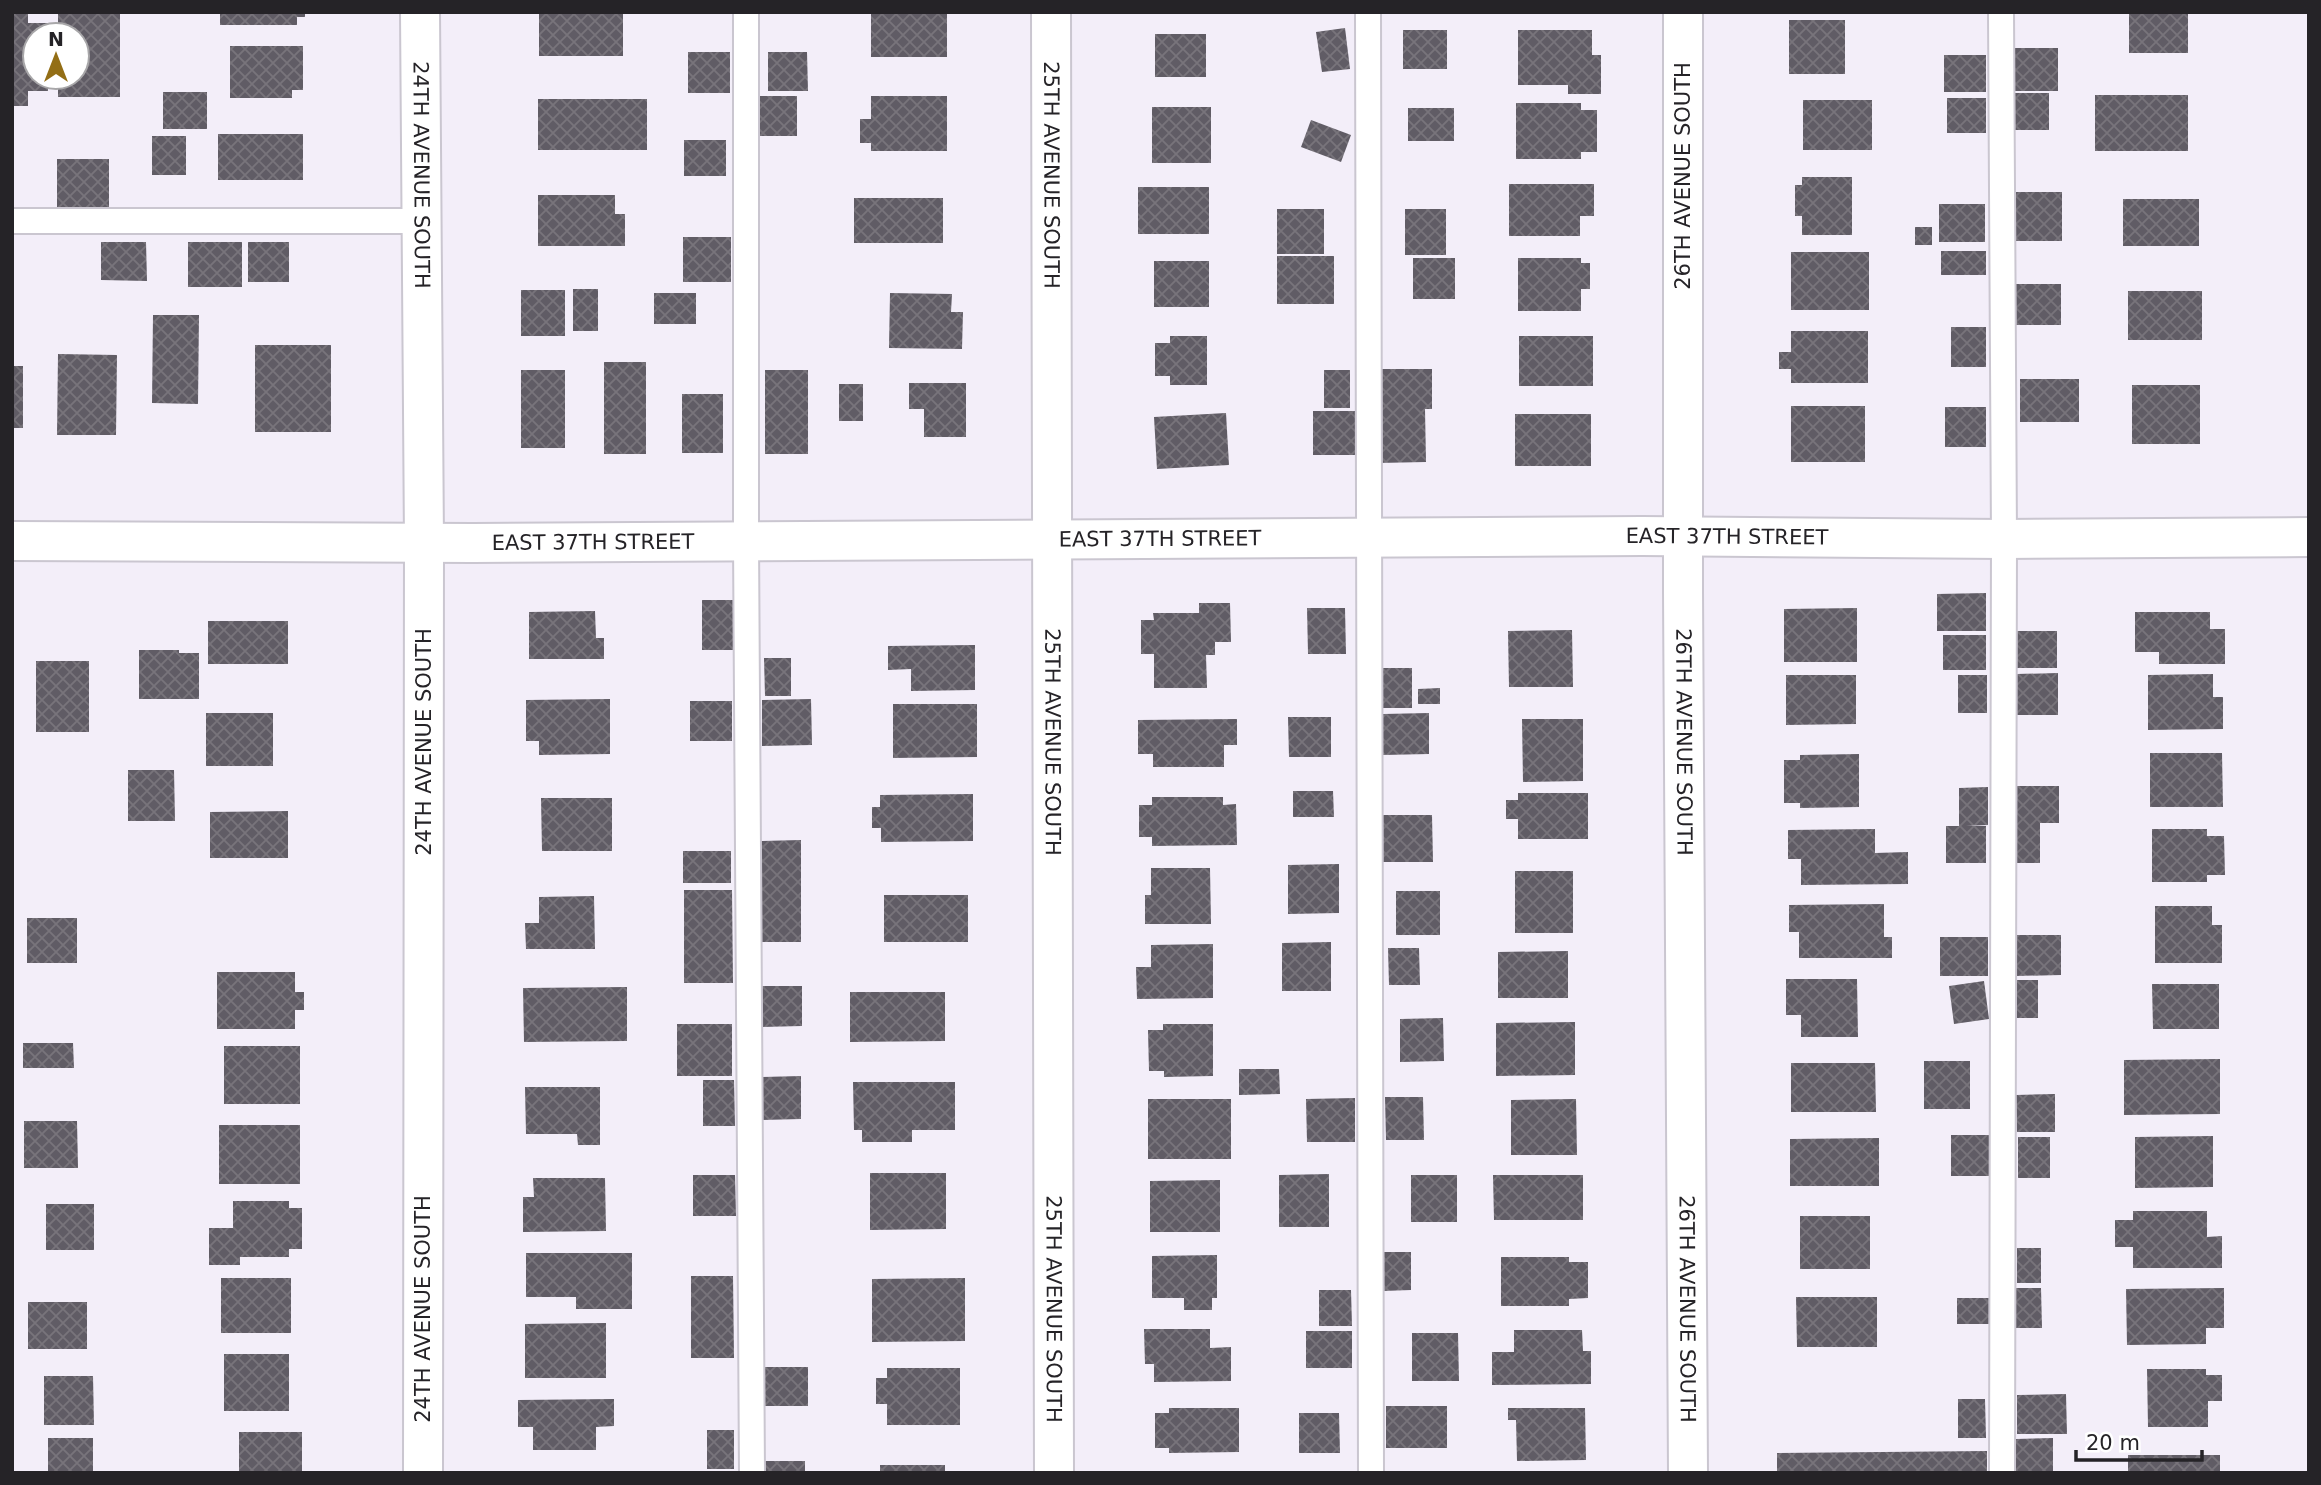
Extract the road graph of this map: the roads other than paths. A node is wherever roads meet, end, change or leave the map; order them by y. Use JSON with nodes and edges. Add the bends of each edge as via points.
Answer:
{"nodes":[{"id":1,"x":420,"y":12,"type":"edge"},
{"id":2,"x":746,"y":12,"type":"edge"},
{"id":3,"x":1051,"y":12,"type":"edge"},
{"id":4,"x":1368,"y":12,"type":"edge"},
{"id":5,"x":1683,"y":12,"type":"edge"},
{"id":6,"x":2001,"y":12,"type":"edge"},
{"id":7,"x":12,"y":221,"type":"edge"},
{"id":8,"x":421,"y":221,"type":"junction"},
{"id":9,"x":1683,"y":536,"type":"junction"},
{"id":10,"x":2309,"y":537,"type":"edge"},
{"id":11,"x":1369,"y":538,"type":"junction"},
{"id":12,"x":2004,"y":538,"type":"junction"},
{"id":13,"x":1052,"y":540,"type":"junction"},
{"id":14,"x":12,"y":541,"type":"edge"},
{"id":15,"x":746,"y":541,"type":"junction"},
{"id":16,"x":424,"y":543,"type":"junction"},
{"id":17,"x":423,"y":1473,"type":"edge"},
{"id":18,"x":752,"y":1473,"type":"edge"},
{"id":19,"x":1054,"y":1473,"type":"edge"},
{"id":20,"x":1371,"y":1473,"type":"edge"},
{"id":21,"x":1688,"y":1473,"type":"edge"},
{"id":22,"x":2002,"y":1473,"type":"edge"}],
"edges":[{"from":1,"to":8,"type":"street","name":"24TH AVENUE SOUTH"},
{"from":2,"to":15,"type":"lane"},
{"from":3,"to":13,"type":"street","name":"25TH AVENUE SOUTH"},
{"from":4,"to":11,"type":"lane"},
{"from":5,"to":9,"type":"street","name":"26TH AVENUE SOUTH"},
{"from":6,"to":12,"type":"lane"},
{"from":7,"to":8,"type":"lane"},
{"from":8,"to":16,"type":"street","name":"24TH AVENUE SOUTH"},
{"from":9,"to":11,"type":"street","name":"EAST 37TH STREET"},
{"from":9,"to":12,"type":"street","name":"EAST 37TH STREET"},
{"from":9,"to":21,"type":"street","name":"26TH AVENUE SOUTH"},
{"from":10,"to":12,"type":"street","name":"EAST 37TH STREET"},
{"from":11,"to":13,"type":"street","name":"EAST 37TH STREET"},
{"from":11,"to":20,"type":"lane"},
{"from":12,"to":22,"type":"lane"},
{"from":13,"to":15,"type":"street","name":"EAST 37TH STREET"},
{"from":13,"to":19,"type":"street","name":"25TH AVENUE SOUTH"},
{"from":14,"to":16,"type":"street","name":"EAST 37TH STREET"},
{"from":15,"to":16,"type":"street","name":"EAST 37TH STREET"},
{"from":15,"to":18,"type":"lane"},
{"from":16,"to":17,"type":"street","name":"24TH AVENUE SOUTH"}]}
